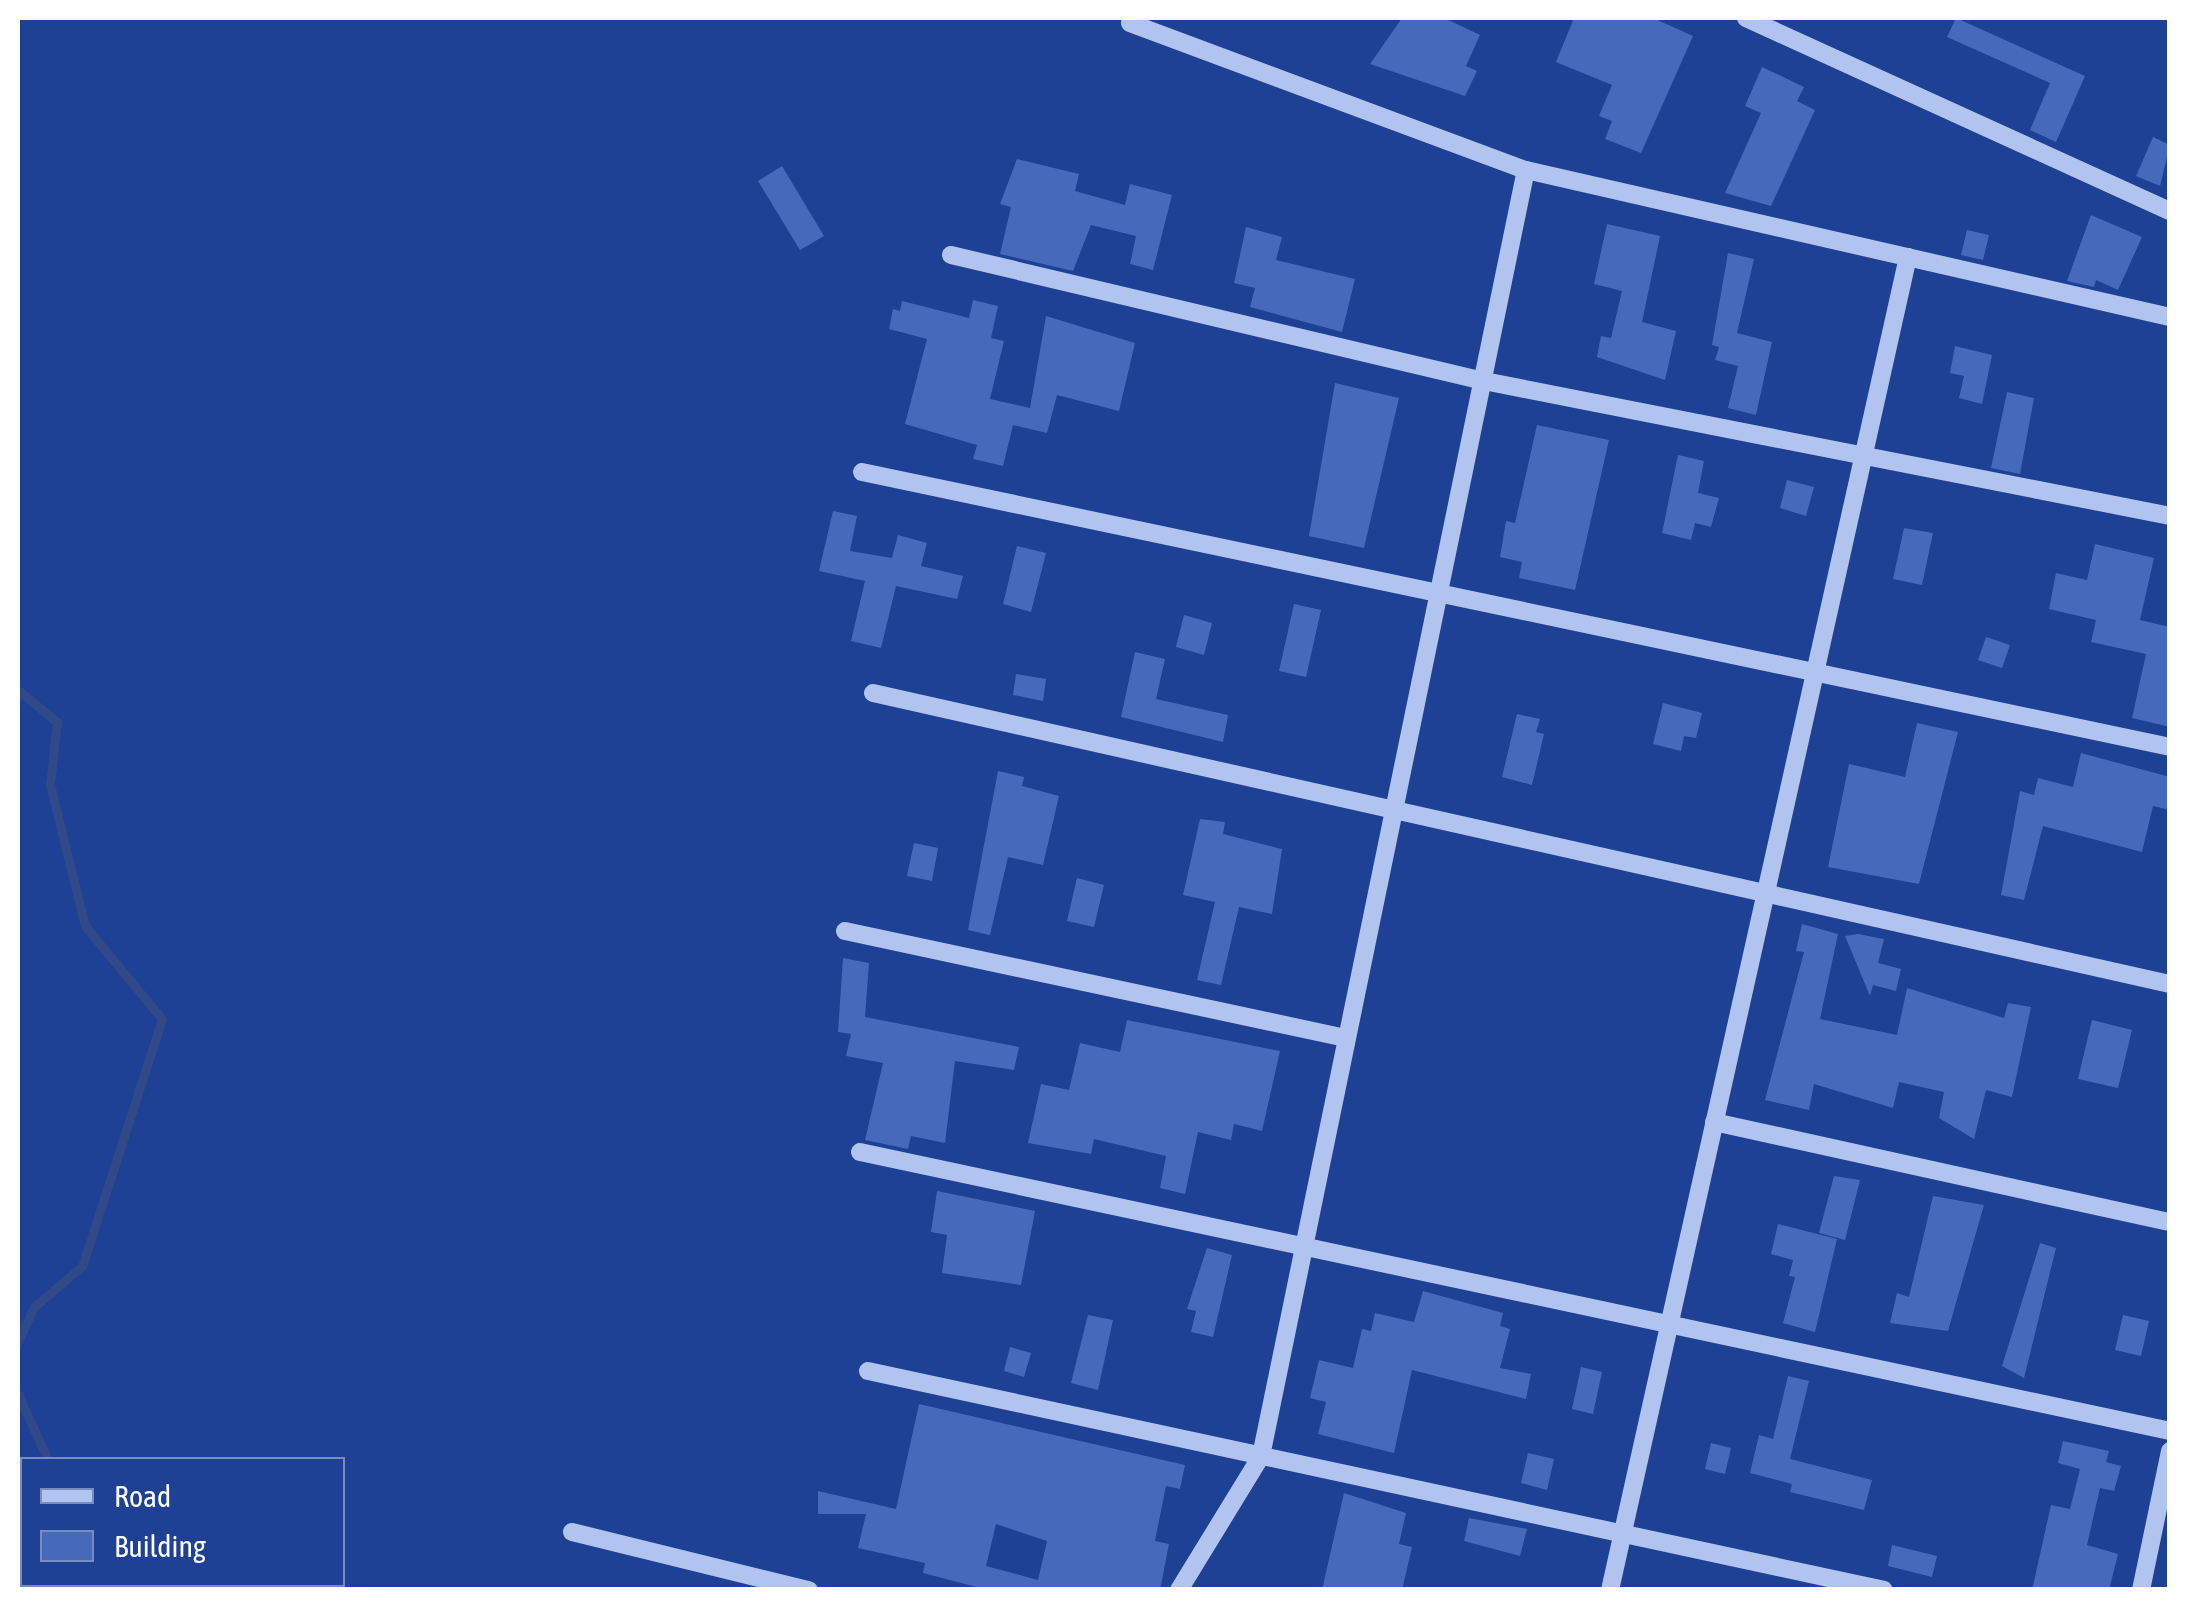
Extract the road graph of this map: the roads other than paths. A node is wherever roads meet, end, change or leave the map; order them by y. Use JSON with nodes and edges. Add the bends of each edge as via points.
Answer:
{"nodes":[{"id":1,"x":1746,"y":18,"type":"edge"},
{"id":2,"x":1130,"y":23,"type":"dead end"},
{"id":3,"x":1526,"y":170,"type":"junction"},
{"id":4,"x":2170,"y":212,"type":"edge"},
{"id":5,"x":951,"y":255,"type":"dead end"},
{"id":6,"x":1908,"y":257,"type":"junction"},
{"id":7,"x":2170,"y":317,"type":"edge"},
{"id":8,"x":1479,"y":380,"type":"junction"},
{"id":9,"x":1863,"y":456,"type":"junction"},
{"id":10,"x":862,"y":472,"type":"dead end"},
{"id":11,"x":2170,"y":516,"type":"edge"},
{"id":12,"x":1436,"y":593,"type":"junction"},
{"id":13,"x":1815,"y":672,"type":"junction"},
{"id":14,"x":873,"y":693,"type":"dead end"},
{"id":15,"x":2170,"y":746,"type":"edge"},
{"id":16,"x":1392,"y":809,"type":"junction"},
{"id":17,"x":1766,"y":893,"type":"junction"},
{"id":18,"x":845,"y":931,"type":"dead end"},
{"id":19,"x":2170,"y":984,"type":"edge"},
{"id":20,"x":1346,"y":1038,"type":"junction"},
{"id":21,"x":1714,"y":1122,"type":"junction"},
{"id":22,"x":860,"y":1152,"type":"dead end"},
{"id":23,"x":2170,"y":1222,"type":"edge"},
{"id":24,"x":1304,"y":1246,"type":"junction"},
{"id":25,"x":1669,"y":1324,"type":"junction"},
{"id":26,"x":868,"y":1371,"type":"dead end"},
{"id":27,"x":2170,"y":1432,"type":"edge"},
{"id":28,"x":2170,"y":1451,"type":"edge"},
{"id":29,"x":1261,"y":1456,"type":"junction"},
{"id":30,"x":572,"y":1532,"type":"dead end"},
{"id":31,"x":1622,"y":1534,"type":"junction"},
{"id":32,"x":809,"y":1590,"type":"edge"},
{"id":33,"x":1178,"y":1590,"type":"edge"},
{"id":34,"x":1610,"y":1590,"type":"edge"},
{"id":35,"x":1884,"y":1590,"type":"edge"},
{"id":36,"x":2141,"y":1590,"type":"edge"}],
"edges":[{"from":1,"to":4,"type":"street"},
{"from":2,"to":3,"type":"street"},
{"from":3,"to":6,"type":"street"},
{"from":3,"to":8,"type":"street"},
{"from":5,"to":8,"type":"street"},
{"from":6,"to":7,"type":"street"},
{"from":6,"to":9,"type":"street"},
{"from":8,"to":9,"type":"street"},
{"from":8,"to":12,"type":"street"},
{"from":9,"to":11,"type":"street"},
{"from":9,"to":13,"type":"street"},
{"from":10,"to":12,"type":"street"},
{"from":12,"to":13,"type":"street"},
{"from":12,"to":16,"type":"street"},
{"from":13,"to":15,"type":"street"},
{"from":13,"to":17,"type":"street"},
{"from":14,"to":16,"type":"street"},
{"from":16,"to":17,"type":"street"},
{"from":16,"to":20,"type":"street"},
{"from":17,"to":19,"type":"street"},
{"from":17,"to":21,"type":"street"},
{"from":18,"to":20,"type":"street"},
{"from":20,"to":24,"type":"street"},
{"from":21,"to":23,"type":"street"},
{"from":21,"to":25,"type":"street"},
{"from":22,"to":24,"type":"street"},
{"from":24,"to":25,"type":"street"},
{"from":24,"to":29,"type":"street"},
{"from":25,"to":27,"type":"street"},
{"from":25,"to":31,"type":"street"},
{"from":26,"to":29,"type":"street"},
{"from":28,"to":36,"type":"street"},
{"from":29,"to":31,"type":"street"},
{"from":29,"to":33,"type":"street"},
{"from":30,"to":32,"type":"street"},
{"from":31,"to":34,"type":"street"},
{"from":31,"to":35,"type":"street"}]}
